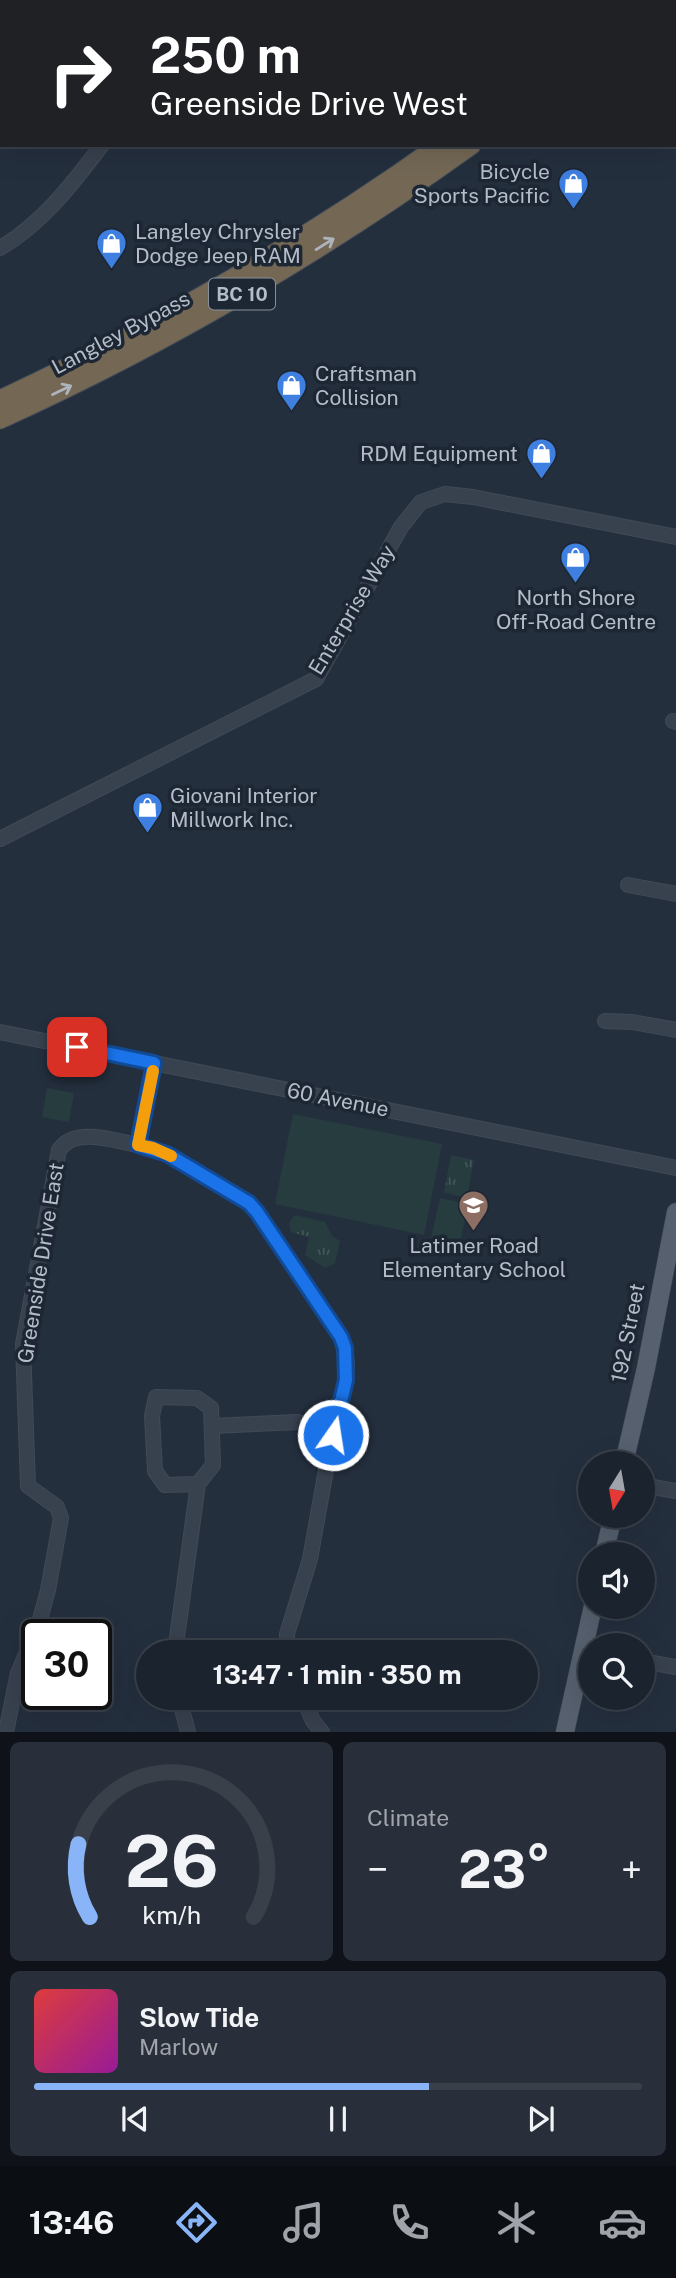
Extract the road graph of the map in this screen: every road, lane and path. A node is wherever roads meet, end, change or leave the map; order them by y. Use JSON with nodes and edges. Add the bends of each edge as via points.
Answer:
{"nodes":[{"id":1,"x":101,"y":147,"type":"edge"},
{"id":2,"x":437,"y":147,"type":"edge"},
{"id":3,"x":468,"y":147,"type":"edge"},
{"id":4,"x":0,"y":248,"type":"edge"},
{"id":5,"x":0,"y":388,"type":"edge"},
{"id":6,"x":23,"y":390,"type":"junction"},
{"id":7,"x":0,"y":400,"type":"edge"},
{"id":8,"x":0,"y":419,"type":"edge"},
{"id":9,"x":676,"y":537,"type":"edge"},
{"id":10,"x":0,"y":839,"type":"edge"},
{"id":11,"x":628,"y":885,"type":"dead end"},
{"id":12,"x":676,"y":894,"type":"edge"},
{"id":13,"x":605,"y":1021,"type":"dead end"},
{"id":14,"x":676,"y":1030,"type":"edge"},
{"id":15,"x":0,"y":1032,"type":"edge"},
{"id":16,"x":154,"y":1063,"type":"junction"},
{"id":17,"x":138,"y":1145,"type":"junction"},
{"id":18,"x":676,"y":1168,"type":"edge"},
{"id":19,"x":676,"y":1212,"type":"edge"},
{"id":20,"x":298,"y":1422,"type":"dead end"},
{"id":21,"x":212,"y":1426,"type":"junction"},
{"id":22,"x":627,"y":1451,"type":"edge"},
{"id":23,"x":198,"y":1485,"type":"junction"},
{"id":24,"x":655,"y":1487,"type":"edge"},
{"id":25,"x":676,"y":1491,"type":"edge"},
{"id":26,"x":177,"y":1640,"type":"edge"},
{"id":27,"x":288,"y":1640,"type":"edge"},
{"id":28,"x":655,"y":1663,"type":"edge"},
{"id":29,"x":676,"y":1667,"type":"edge"},
{"id":30,"x":578,"y":1684,"type":"edge"},
{"id":31,"x":182,"y":1710,"type":"edge"},
{"id":32,"x":308,"y":1710,"type":"edge"},
{"id":33,"x":6,"y":1732,"type":"edge"},
{"id":34,"x":188,"y":1732,"type":"edge"},
{"id":35,"x":322,"y":1732,"type":"edge"},
{"id":36,"x":565,"y":1732,"type":"edge"}],
"edges":[{"from":1,"to":4,"type":"street","via":[[61,197]]},
{"from":2,"to":6,"type":"highway","name":"Langley Bypass","number":"BC 10","via":[[217,288]]},
{"from":8,"to":3,"type":"highway","name":"Langley Bypass","number":"BC 10","one_way":true,"via":[[95,374],[247,291]]},
{"from":5,"to":6,"type":"highway"},
{"from":6,"to":7,"type":"highway","name":"Langley Bypass","number":"BC 10"},
{"from":9,"to":10,"type":"street","name":"Enterprise Way","via":[[473,497],[445,494],[421,502],[401,527],[316,679]]},
{"from":11,"to":12,"type":"street"},
{"from":13,"to":14,"type":"street"},
{"from":15,"to":16,"type":"street","name":"60 Avenue"},
{"from":16,"to":17,"type":"street"},
{"from":16,"to":18,"type":"street","name":"60 Avenue"},
{"from":17,"to":27,"type":"street","via":[[167,1154],[249,1203],[345,1348],[346,1380],[310,1559]]},
{"from":17,"to":33,"type":"street","name":"Greenside Drive East","via":[[86,1136],[73,1138],[59,1150],[23,1344],[23,1367],[28,1486],[57,1507],[61,1518],[48,1590],[18,1673]]},
{"from":19,"to":22,"type":"main road","name":"192 Street"},
{"from":20,"to":21,"type":"street"},
{"from":21,"to":23,"type":"street","via":[[213,1465]]},
{"from":21,"to":23,"type":"street","via":[[211,1408],[197,1398],[156,1398],[152,1416],[156,1471],[165,1485]]},
{"from":23,"to":26,"type":"street"},
{"from":24,"to":25,"type":"street"},
{"from":28,"to":29,"type":"street"},
{"from":30,"to":36,"type":"main road"},
{"from":31,"to":34,"type":"street"},
{"from":32,"to":35,"type":"street"}]}
